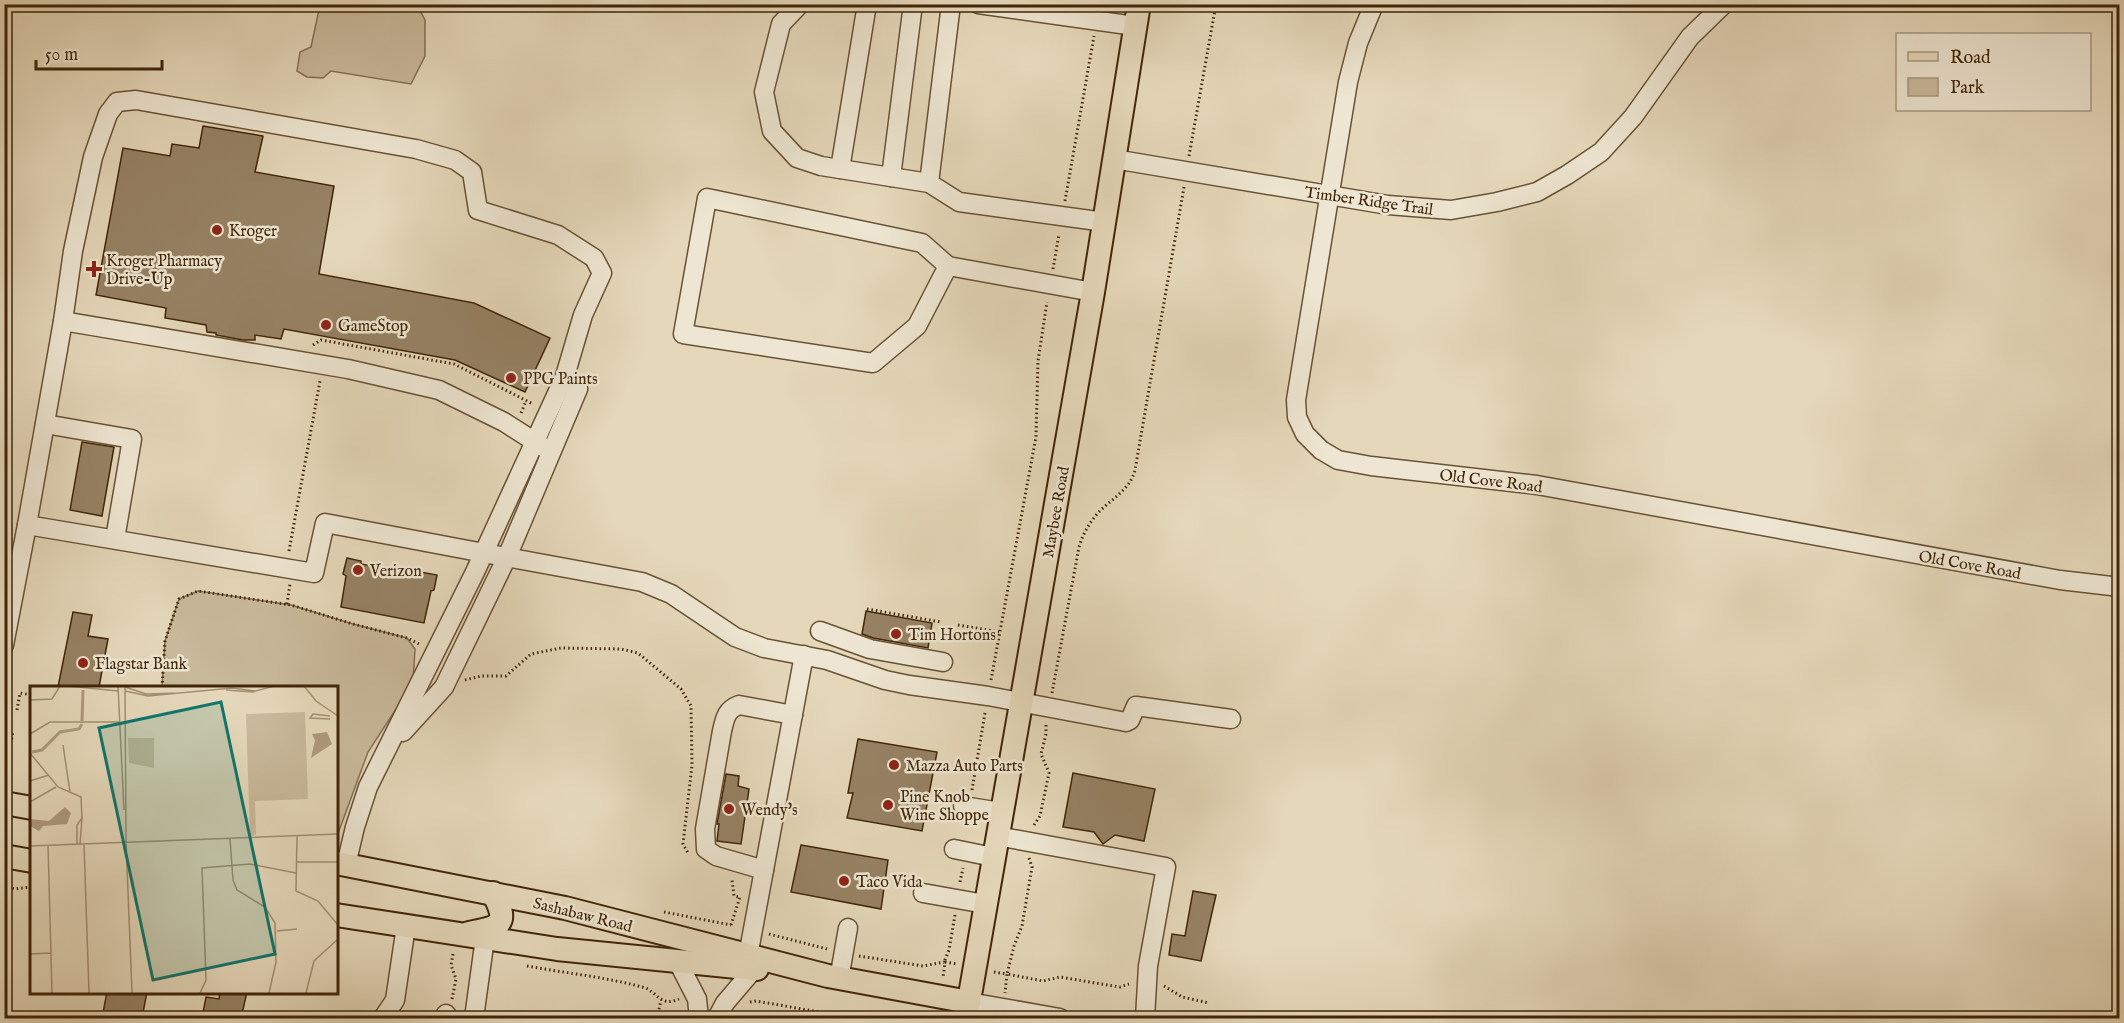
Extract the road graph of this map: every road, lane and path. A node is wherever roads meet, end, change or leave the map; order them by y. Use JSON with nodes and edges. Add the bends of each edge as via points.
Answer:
{"nodes":[{"id":1,"x":800,"y":4,"type":"edge"},
{"id":2,"x":867,"y":4,"type":"edge"},
{"id":3,"x":913,"y":4,"type":"edge"},
{"id":4,"x":951,"y":4,"type":"edge"},
{"id":5,"x":978,"y":4,"type":"edge"},
{"id":6,"x":1216,"y":4,"type":"edge"},
{"id":7,"x":1374,"y":4,"type":"edge"},
{"id":8,"x":1724,"y":4,"type":"edge"},
{"id":9,"x":1137,"y":15,"type":"edge"},
{"id":10,"x":1096,"y":22,"type":"junction"},
{"id":11,"x":1114,"y":159,"type":"junction"},
{"id":12,"x":840,"y":169,"type":"junction"},
{"id":13,"x":1187,"y":171,"type":"junction"},
{"id":14,"x":891,"y":177,"type":"junction"},
{"id":15,"x":929,"y":183,"type":"junction"},
{"id":16,"x":1329,"y":195,"type":"junction"},
{"id":17,"x":1062,"y":216,"type":"junction"},
{"id":18,"x":1105,"y":222,"type":"junction"},
{"id":19,"x":948,"y":266,"type":"junction"},
{"id":20,"x":1050,"y":284,"type":"junction"},
{"id":21,"x":1093,"y":292,"type":"junction"},
{"id":22,"x":63,"y":321,"type":"junction"},
{"id":23,"x":565,"y":376,"type":"junction"},
{"id":24,"x":320,"y":381,"type":"dead end"},
{"id":25,"x":526,"y":401,"type":"dead end"},
{"id":26,"x":519,"y":417,"type":"dead end"},
{"id":27,"x":45,"y":424,"type":"junction"},
{"id":28,"x":535,"y":443,"type":"junction"},
{"id":29,"x":551,"y":452,"type":"junction"},
{"id":30,"x":27,"y":525,"type":"junction"},
{"id":31,"x":115,"y":539,"type":"junction"},
{"id":32,"x":484,"y":553,"type":"junction"},
{"id":33,"x":507,"y":557,"type":"junction"},
{"id":34,"x":287,"y":560,"type":"dead end"},
{"id":35,"x":291,"y":579,"type":"dead end"},
{"id":36,"x":2120,"y":587,"type":"edge"},
{"id":37,"x":287,"y":604,"type":"junction"},
{"id":38,"x":867,"y":609,"type":"dead end"},
{"id":39,"x":941,"y":622,"type":"dead end"},
{"id":40,"x":958,"y":625,"type":"dead end"},
{"id":41,"x":820,"y":631,"type":"dead end"},
{"id":42,"x":999,"y":632,"type":"junction"},
{"id":43,"x":4,"y":645,"type":"edge"},
{"id":44,"x":804,"y":655,"type":"junction"},
{"id":45,"x":943,"y":662,"type":"dead end"},
{"id":46,"x":429,"y":668,"type":"junction"},
{"id":47,"x":449,"y":678,"type":"junction"},
{"id":48,"x":162,"y":686,"type":"edge"},
{"id":49,"x":30,"y":695,"type":"edge"},
{"id":50,"x":988,"y":696,"type":"junction"},
{"id":51,"x":1021,"y":702,"type":"junction"},
{"id":52,"x":1049,"y":707,"type":"junction"},
{"id":53,"x":17,"y":711,"type":"dead end"},
{"id":54,"x":794,"y":711,"type":"junction"},
{"id":55,"x":1231,"y":719,"type":"dead end"},
{"id":56,"x":14,"y":731,"type":"dead end"},
{"id":57,"x":391,"y":744,"type":"junction"},
{"id":58,"x":975,"y":768,"type":"dead end"},
{"id":59,"x":4,"y":779,"type":"edge"},
{"id":60,"x":4,"y":803,"type":"edge"},
{"id":61,"x":963,"y":806,"type":"dead end"},
{"id":62,"x":30,"y":808,"type":"edge"},
{"id":63,"x":1001,"y":812,"type":"junction"},
{"id":64,"x":1031,"y":842,"type":"junction"},
{"id":65,"x":995,"y":846,"type":"junction"},
{"id":66,"x":954,"y":849,"type":"dead end"},
{"id":67,"x":699,"y":854,"type":"junction"},
{"id":68,"x":4,"y":856,"type":"edge"},
{"id":69,"x":30,"y":861,"type":"edge"},
{"id":70,"x":341,"y":864,"type":"edge"},
{"id":71,"x":764,"y":870,"type":"junction"},
{"id":72,"x":723,"y":875,"type":"dead end"},
{"id":73,"x":4,"y":885,"type":"edge"},
{"id":74,"x":30,"y":887,"type":"edge"},
{"id":75,"x":493,"y":893,"type":"junction"},
{"id":76,"x":923,"y":893,"type":"dead end"},
{"id":77,"x":985,"y":904,"type":"junction"},
{"id":78,"x":338,"y":915,"type":"edge"},
{"id":79,"x":731,"y":925,"type":"dead end"},
{"id":80,"x":406,"y":926,"type":"junction"},
{"id":81,"x":843,"y":927,"type":"dead end"},
{"id":82,"x":457,"y":944,"type":"junction"},
{"id":83,"x":484,"y":949,"type":"junction"},
{"id":84,"x":678,"y":962,"type":"junction"},
{"id":85,"x":751,"y":962,"type":"junction"},
{"id":86,"x":520,"y":965,"type":"dead end"},
{"id":87,"x":1007,"y":974,"type":"junction"},
{"id":88,"x":834,"y":977,"type":"junction"},
{"id":89,"x":1147,"y":982,"type":"junction"},
{"id":90,"x":1007,"y":983,"type":"dead end"},
{"id":91,"x":697,"y":999,"type":"junction"},
{"id":92,"x":661,"y":1000,"type":"junction"},
{"id":93,"x":1209,"y":1003,"type":"dead end"},
{"id":94,"x":967,"y":1010,"type":"edge"},
{"id":95,"x":721,"y":1011,"type":"edge"},
{"id":96,"x":447,"y":1012,"type":"edge"},
{"id":97,"x":1037,"y":1016,"type":"edge"},
{"id":98,"x":840,"y":1017,"type":"edge"},
{"id":99,"x":383,"y":1018,"type":"edge"},
{"id":100,"x":474,"y":1018,"type":"edge"},
{"id":101,"x":657,"y":1018,"type":"edge"},
{"id":102,"x":699,"y":1018,"type":"edge"},
{"id":103,"x":854,"y":1018,"type":"edge"},
{"id":104,"x":1060,"y":1018,"type":"edge"},
{"id":105,"x":1145,"y":1018,"type":"edge"}],
"edges":[{"from":1,"to":12,"type":"street","via":[[781,24],[770,61],[764,92],[772,131],[797,158]]},
{"from":2,"to":12,"type":"street"},
{"from":3,"to":14,"type":"street"},
{"from":4,"to":15,"type":"street"},
{"from":5,"to":10,"type":"street"},
{"from":6,"to":13,"type":"path"},
{"from":7,"to":16,"type":"street","name":"Old Cove Road","via":[[1348,82]]},
{"from":8,"to":16,"type":"street","name":"Timber Ridge Trail","via":[[1690,37],[1632,117],[1601,152],[1537,192],[1451,210]]},
{"from":9,"to":10,"type":"street"},
{"from":9,"to":11,"type":"main road","name":"Maybee Road"},
{"from":10,"to":17,"type":"path"},
{"from":11,"to":13,"type":"street","name":"Timber Ridge Trail"},
{"from":11,"to":18,"type":"main road","name":"Maybee Road"},
{"from":12,"to":14,"type":"street"},
{"from":13,"to":16,"type":"street","name":"Timber Ridge Trail"},
{"from":13,"to":52,"type":"path","via":[[1134,475],[1126,488],[1096,515],[1083,535]]},
{"from":14,"to":15,"type":"street"},
{"from":15,"to":17,"type":"street","via":[[959,202]]},
{"from":16,"to":36,"type":"street","name":"Old Cove Road","via":[[1296,400],[1297,417],[1305,434],[1338,460],[1537,485],[2060,580]]},
{"from":17,"to":18,"type":"street"},
{"from":17,"to":20,"type":"path"},
{"from":18,"to":21,"type":"main road","name":"Maybee Road"},
{"from":19,"to":19,"type":"street","via":[[917,326],[873,363],[683,334],[707,198],[922,243]]},
{"from":19,"to":20,"type":"street"},
{"from":20,"to":21,"type":"street"},
{"from":20,"to":42,"type":"path","via":[[1038,361],[1036,437]]},
{"from":21,"to":51,"type":"main road","name":"Maybee Road"},
{"from":22,"to":23,"type":"street","via":[[93,157],[108,114],[117,102],[136,100],[416,149],[455,160],[472,172],[478,210],[558,235],[594,258],[602,273]]},
{"from":22,"to":27,"type":"street"},
{"from":22,"to":28,"type":"street","via":[[348,369],[438,390],[504,422]]},
{"from":23,"to":28,"type":"street"},
{"from":23,"to":29,"type":"street","via":[[578,389]]},
{"from":24,"to":34,"type":"path"},
{"from":25,"to":26,"type":"path"},
{"from":27,"to":30,"type":"street"},
{"from":27,"to":31,"type":"street","via":[[132,439]]},
{"from":28,"to":29,"type":"street"},
{"from":28,"to":32,"type":"street"},
{"from":29,"to":33,"type":"street"},
{"from":30,"to":31,"type":"street"},
{"from":30,"to":43,"type":"street"},
{"from":31,"to":32,"type":"street","via":[[314,573],[325,523]]},
{"from":32,"to":33,"type":"street"},
{"from":32,"to":46,"type":"street"},
{"from":33,"to":44,"type":"street","via":[[642,582],[671,594],[735,638]]},
{"from":33,"to":47,"type":"street"},
{"from":35,"to":37,"type":"path"},
{"from":37,"to":46,"type":"path","via":[[407,638],[419,644],[420,664]]},
{"from":37,"to":48,"type":"path","via":[[198,591],[178,598],[165,641]]},
{"from":38,"to":39,"type":"path"},
{"from":40,"to":42,"type":"path"},
{"from":41,"to":45,"type":"street","via":[[870,649]]},
{"from":42,"to":50,"type":"path"},
{"from":44,"to":50,"type":"street","via":[[885,680]]},
{"from":44,"to":54,"type":"street"},
{"from":46,"to":57,"type":"street"},
{"from":47,"to":57,"type":"street"},
{"from":47,"to":67,"type":"path","via":[[460,682],[481,675],[506,676],[531,654],[561,648],[638,653],[681,689],[691,706],[692,765],[683,844]]},
{"from":49,"to":53,"type":"path","via":[[20,693]]},
{"from":50,"to":51,"type":"street"},
{"from":50,"to":58,"type":"path"},
{"from":51,"to":52,"type":"street"},
{"from":51,"to":63,"type":"main road","name":"Maybee Road"},
{"from":52,"to":55,"type":"street","via":[[1126,722],[1136,706]]},
{"from":52,"to":64,"type":"path","via":[[1041,754],[1049,773]]},
{"from":54,"to":67,"type":"street","via":[[739,705],[725,716]]},
{"from":54,"to":71,"type":"street"},
{"from":56,"to":59,"type":"path"},
{"from":57,"to":70,"type":"street","via":[[368,787]]},
{"from":60,"to":62,"type":"main road"},
{"from":61,"to":63,"type":"street"},
{"from":63,"to":65,"type":"main road","name":"Maybee Road"},
{"from":64,"to":65,"type":"street"},
{"from":64,"to":87,"type":"path","via":[[1028,855],[1032,867],[1022,926]]},
{"from":64,"to":89,"type":"street","via":[[1166,867]]},
{"from":65,"to":66,"type":"street"},
{"from":65,"to":77,"type":"main road","name":"Maybee Road"},
{"from":67,"to":71,"type":"street"},
{"from":68,"to":69,"type":"main road"},
{"from":70,"to":75,"type":"main road","name":"Sashabaw Road"},
{"from":71,"to":85,"type":"street"},
{"from":72,"to":79,"type":"path","via":[[733,880],[734,896],[740,897]]},
{"from":73,"to":74,"type":"path","via":[[14,889]]},
{"from":75,"to":82,"type":"main road","via":[[502,912],[499,922]]},
{"from":75,"to":85,"type":"main road","name":"Sashabaw Road","via":[[565,908]]},
{"from":76,"to":77,"type":"street"},
{"from":77,"to":94,"type":"main road","name":"Maybee Road"},
{"from":78,"to":80,"type":"main road","name":"Sashabaw Road"},
{"from":80,"to":82,"type":"main road","name":"Sashabaw Road"},
{"from":80,"to":99,"type":"street","via":[[395,1000]]},
{"from":81,"to":88,"type":"street"},
{"from":82,"to":83,"type":"main road","name":"Sashabaw Road"},
{"from":82,"to":83,"type":"path"},
{"from":82,"to":96,"type":"path","via":[[451,965],[456,979]]},
{"from":83,"to":84,"type":"main road","name":"Sashabaw Road","via":[[557,949]]},
{"from":83,"to":100,"type":"street"},
{"from":84,"to":85,"type":"main road","name":"Sashabaw Road"},
{"from":84,"to":91,"type":"street"},
{"from":85,"to":88,"type":"main road","name":"Sashabaw Road"},
{"from":85,"to":95,"type":"street"},
{"from":86,"to":92,"type":"path","via":[[645,987]]},
{"from":87,"to":89,"type":"path","via":[[1042,981],[1060,977],[1120,987],[1138,980]]},
{"from":87,"to":90,"type":"path"},
{"from":88,"to":94,"type":"main road","name":"Sashabaw Road"},
{"from":89,"to":93,"type":"path"},
{"from":89,"to":105,"type":"street"},
{"from":91,"to":92,"type":"path"},
{"from":91,"to":102,"type":"street"},
{"from":92,"to":101,"type":"path"},
{"from":94,"to":97,"type":"street","name":"Sashabaw Road"},
{"from":95,"to":98,"type":"path","via":[[756,1001]]},
{"from":97,"to":104,"type":"street","name":"Sashabaw Road"},
{"from":98,"to":103,"type":"path"}]}
